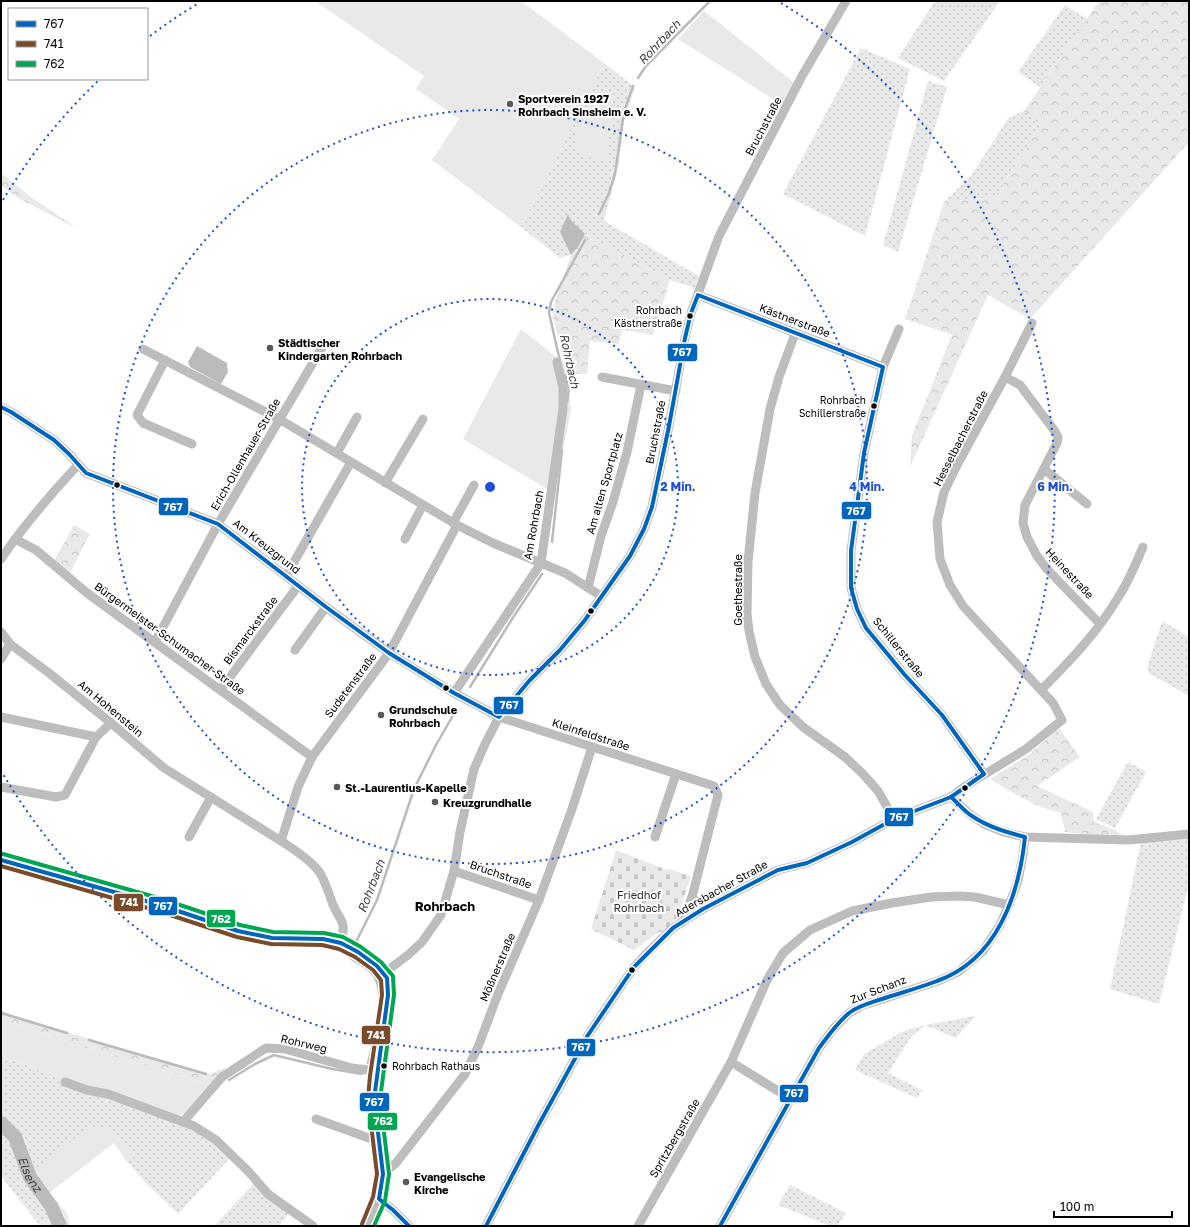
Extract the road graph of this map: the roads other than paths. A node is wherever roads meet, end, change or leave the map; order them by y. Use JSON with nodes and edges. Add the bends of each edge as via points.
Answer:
{"nodes":[{"id":1,"x":846,"y":1,"type":"edge"},
{"id":2,"x":698,"y":295,"type":"junction"},
{"id":3,"x":1032,"y":323,"type":"dead end"},
{"id":4,"x":899,"y":329,"type":"dead end"},
{"id":5,"x":795,"y":334,"type":"junction"},
{"id":6,"x":324,"y":344,"type":"dead end"},
{"id":7,"x":142,"y":349,"type":"dead end"},
{"id":8,"x":165,"y":360,"type":"junction"},
{"id":9,"x":557,"y":362,"type":"dead end"},
{"id":10,"x":883,"y":367,"type":"junction"},
{"id":11,"x":602,"y":377,"type":"dead end"},
{"id":12,"x":1005,"y":377,"type":"junction"},
{"id":13,"x":642,"y":385,"type":"junction"},
{"id":14,"x":676,"y":391,"type":"junction"},
{"id":15,"x":1,"y":407,"type":"edge"},
{"id":16,"x":356,"y":417,"type":"dead end"},
{"id":17,"x":279,"y":419,"type":"junction"},
{"id":18,"x":423,"y":419,"type":"dead end"},
{"id":19,"x":192,"y":444,"type":"dead end"},
{"id":20,"x":337,"y":453,"type":"junction"},
{"id":21,"x":351,"y":462,"type":"junction"},
{"id":22,"x":78,"y":465,"type":"junction"},
{"id":23,"x":1044,"y":469,"type":"junction"},
{"id":24,"x":385,"y":483,"type":"junction"},
{"id":25,"x":474,"y":485,"type":"dead end"},
{"id":26,"x":1087,"y":504,"type":"dead end"},
{"id":27,"x":423,"y":505,"type":"junction"},
{"id":28,"x":218,"y":524,"type":"junction"},
{"id":29,"x":455,"y":524,"type":"junction"},
{"id":30,"x":15,"y":539,"type":"junction"},
{"id":31,"x":405,"y":539,"type":"dead end"},
{"id":32,"x":1143,"y":547,"type":"dead end"},
{"id":33,"x":1,"y":560,"type":"edge"},
{"id":34,"x":541,"y":562,"type":"junction"},
{"id":35,"x":286,"y":576,"type":"junction"},
{"id":36,"x":298,"y":586,"type":"junction"},
{"id":37,"x":588,"y":588,"type":"junction"},
{"id":38,"x":601,"y":596,"type":"junction"},
{"id":39,"x":326,"y":607,"type":"junction"},
{"id":40,"x":1100,"y":624,"type":"junction"},
{"id":41,"x":1,"y":632,"type":"edge"},
{"id":42,"x":155,"y":642,"type":"junction"},
{"id":43,"x":10,"y":644,"type":"junction"},
{"id":44,"x":294,"y":650,"type":"dead end"},
{"id":45,"x":389,"y":653,"type":"junction"},
{"id":46,"x":1,"y":659,"type":"edge"},
{"id":47,"x":220,"y":689,"type":"junction"},
{"id":48,"x":1041,"y":690,"type":"junction"},
{"id":49,"x":454,"y":693,"type":"junction"},
{"id":50,"x":1,"y":717,"type":"edge"},
{"id":51,"x":499,"y":717,"type":"junction"},
{"id":52,"x":1062,"y":720,"type":"joint"},
{"id":53,"x":111,"y":723,"type":"junction"},
{"id":54,"x":96,"y":737,"type":"junction"},
{"id":55,"x":592,"y":747,"type":"junction"},
{"id":56,"x":312,"y":757,"type":"junction"},
{"id":57,"x":676,"y":774,"type":"junction"},
{"id":58,"x":984,"y":774,"type":"junction"},
{"id":59,"x":1,"y":787,"type":"edge"},
{"id":60,"x":211,"y":797,"type":"junction"},
{"id":61,"x":951,"y":797,"type":"junction"},
{"id":62,"x":894,"y":819,"type":"junction"},
{"id":63,"x":1189,"y":834,"type":"edge"},
{"id":64,"x":189,"y":837,"type":"dead end"},
{"id":65,"x":655,"y":837,"type":"dead end"},
{"id":66,"x":1025,"y":837,"type":"junction"},
{"id":67,"x":281,"y":841,"type":"junction"},
{"id":68,"x":1,"y":860,"type":"edge"},
{"id":69,"x":454,"y":871,"type":"junction"},
{"id":70,"x":692,"y":897,"type":"junction"},
{"id":71,"x":539,"y":900,"type":"junction"},
{"id":72,"x":1009,"y":905,"type":"junction"},
{"id":73,"x":703,"y":909,"type":"junction"},
{"id":74,"x":681,"y":923,"type":"junction"},
{"id":75,"x":349,"y":947,"type":"junction"},
{"id":76,"x":384,"y":973,"type":"junction"},
{"id":77,"x":731,"y":1062,"type":"junction"},
{"id":78,"x":377,"y":1071,"type":"junction"},
{"id":79,"x":65,"y":1082,"type":"dead end"},
{"id":80,"x":791,"y":1099,"type":"junction"},
{"id":81,"x":316,"y":1119,"type":"dead end"},
{"id":82,"x":183,"y":1122,"type":"junction"},
{"id":83,"x":380,"y":1142,"type":"junction"},
{"id":84,"x":384,"y":1174,"type":"junction"},
{"id":85,"x":379,"y":1199,"type":"junction"},
{"id":86,"x":313,"y":1226,"type":"edge"},
{"id":87,"x":368,"y":1226,"type":"edge"},
{"id":88,"x":409,"y":1226,"type":"edge"},
{"id":89,"x":486,"y":1226,"type":"edge"},
{"id":90,"x":638,"y":1226,"type":"edge"},
{"id":91,"x":720,"y":1226,"type":"edge"}],
"edges":[{"from":1,"to":2,"type":"street","name":"Bruchstraße","via":[[802,76],[737,200],[719,236]]},
{"from":2,"to":5,"type":"street","name":"Kästnerstraße"},
{"from":2,"to":14,"type":"street","name":"Bruchstraße","via":[[685,338]]},
{"from":3,"to":12,"type":"street","name":"Hesselbacherstraße"},
{"from":4,"to":10,"type":"street","name":"Schillerstraße"},
{"from":5,"to":10,"type":"street","name":"Kästnerstraße"},
{"from":5,"to":62,"type":"street","name":"Goethestraße","via":[[770,409],[755,493],[748,562],[749,631],[755,657],[766,684],[780,706],[803,728],[846,757],[878,791]]},
{"from":6,"to":17,"type":"street","name":"Erich-Ollenhauer-Straße"},
{"from":7,"to":8,"type":"street"},
{"from":8,"to":17,"type":"street"},
{"from":8,"to":19,"type":"street","via":[[137,415],[143,423]]},
{"from":9,"to":34,"type":"street","name":"Am Rohrbach","via":[[563,388],[563,409]]},
{"from":10,"to":58,"type":"street","name":"Schillerstraße","via":[[864,453],[850,551],[851,588],[866,628],[942,715]]},
{"from":11,"to":13,"type":"street"},
{"from":12,"to":23,"type":"street","name":"Heinestraße","via":[[1020,385],[1058,437]]},
{"from":12,"to":48,"type":"street","name":"Hesselbacherstraße","via":[[944,492],[938,522],[940,559],[962,606]]},
{"from":13,"to":14,"type":"street"},
{"from":13,"to":37,"type":"street","name":"Am alten Sportplatz","via":[[624,467],[601,536]]},
{"from":14,"to":38,"type":"street","name":"Bruchstraße","via":[[652,507],[644,529],[630,556]]},
{"from":15,"to":22,"type":"street","name":"Am Kreuzgrund","via":[[54,440]]},
{"from":16,"to":20,"type":"street"},
{"from":17,"to":20,"type":"street"},
{"from":17,"to":28,"type":"street","name":"Erich-Ollenhauer-Straße"},
{"from":18,"to":24,"type":"street"},
{"from":20,"to":21,"type":"street"},
{"from":21,"to":24,"type":"street"},
{"from":21,"to":35,"type":"street"},
{"from":22,"to":28,"type":"street","name":"Am Kreuzgrund","via":[[86,473]]},
{"from":22,"to":30,"type":"street"},
{"from":23,"to":26,"type":"street"},
{"from":23,"to":40,"type":"street","name":"Heinestraße","via":[[1025,505],[1023,523],[1027,537],[1046,568]]},
{"from":24,"to":27,"type":"street"},
{"from":25,"to":29,"type":"street","name":"Sudetenstraße"},
{"from":27,"to":29,"type":"street"},
{"from":27,"to":31,"type":"street"},
{"from":28,"to":35,"type":"street","name":"Am Kreuzgrund"},
{"from":28,"to":42,"type":"street","name":"Erich-Ollenhauer-Straße"},
{"from":29,"to":34,"type":"street","via":[[493,543]]},
{"from":29,"to":45,"type":"street","name":"Sudetenstraße"},
{"from":30,"to":33,"type":"street"},
{"from":30,"to":42,"type":"street","name":"Bürgermeister-Schumacher-Straße","via":[[36,550],[87,593]]},
{"from":32,"to":40,"type":"street","via":[[1120,596]]},
{"from":34,"to":37,"type":"street"},
{"from":34,"to":49,"type":"street","name":"Am Rohrbach"},
{"from":35,"to":36,"type":"street","name":"Am Kreuzgrund"},
{"from":36,"to":39,"type":"street","name":"Am Kreuzgrund"},
{"from":36,"to":47,"type":"street","name":"Bismarckstraße"},
{"from":37,"to":38,"type":"street"},
{"from":38,"to":51,"type":"street","name":"Bruchstraße","via":[[560,650],[529,680]]},
{"from":39,"to":44,"type":"street"},
{"from":39,"to":45,"type":"street","name":"Am Kreuzgrund"},
{"from":40,"to":48,"type":"street","via":[[1076,654]]},
{"from":41,"to":43,"type":"street","name":"Am Hohenstein"},
{"from":42,"to":47,"type":"street","name":"Bürgermeister-Schumacher-Straße"},
{"from":43,"to":46,"type":"street"},
{"from":43,"to":53,"type":"street","name":"Am Hohenstein"},
{"from":45,"to":49,"type":"street","name":"Am Kreuzgrund"},
{"from":45,"to":56,"type":"street","name":"Sudetenstraße"},
{"from":47,"to":56,"type":"street","name":"Bürgermeister-Schumacher-Straße"},
{"from":48,"to":52,"type":"street","name":"Hesselbacherstraße","via":[[1053,703]]},
{"from":49,"to":51,"type":"street","name":"Am Kreuzgrund"},
{"from":50,"to":54,"type":"street"},
{"from":51,"to":55,"type":"street","name":"Kleinfeldstraße"},
{"from":51,"to":69,"type":"street","name":"Bruchstraße","via":[[472,776]]},
{"from":52,"to":58,"type":"street","name":"Adersbacher Straße","via":[[1026,749]]},
{"from":53,"to":54,"type":"street"},
{"from":53,"to":60,"type":"street","name":"Am Hohenstein","via":[[164,768]]},
{"from":54,"to":59,"type":"street","via":[[65,796],[56,797]]},
{"from":55,"to":57,"type":"street","name":"Kleinfeldstraße"},
{"from":55,"to":71,"type":"street","name":"Mößnerstraße"},
{"from":56,"to":67,"type":"street","name":"Sudetenstraße","via":[[298,787]]},
{"from":57,"to":65,"type":"street"},
{"from":57,"to":70,"type":"street","name":"Kleinfeldstraße","via":[[714,786],[718,795]]},
{"from":58,"to":61,"type":"street","name":"Adersbacher Straße"},
{"from":60,"to":64,"type":"street"},
{"from":60,"to":67,"type":"street","name":"Am Hohenstein"},
{"from":61,"to":62,"type":"street","name":"Adersbacher Straße"},
{"from":61,"to":66,"type":"street","via":[[986,825]]},
{"from":62,"to":73,"type":"street","name":"Adersbacher Straße","via":[[807,863],[778,870]]},
{"from":63,"to":66,"type":"street","via":[[1130,840]]},
{"from":66,"to":72,"type":"street","name":"Zur Schanz","via":[[1018,881]]},
{"from":67,"to":75,"type":"street","name":"Am Hohenstein","via":[[319,871],[341,918]]},
{"from":68,"to":75,"type":"main road","via":[[160,905],[238,931],[272,938],[323,938]]},
{"from":69,"to":71,"type":"street","name":"Bruchstraße"},
{"from":69,"to":76,"type":"street","name":"Bruchstraße","via":[[441,915],[433,928],[408,955]]},
{"from":70,"to":73,"type":"street"},
{"from":70,"to":74,"type":"street","name":"Kleinfeldstraße"},
{"from":71,"to":84,"type":"street","name":"Mößnerstraße","via":[[465,1074],[396,1163]]},
{"from":72,"to":77,"type":"street","name":"Spritzbergstraße","via":[[976,897],[931,897],[852,911],[810,930],[783,953],[767,980]]},
{"from":72,"to":80,"type":"street","name":"Zur Schanz","via":[[1000,925],[983,951],[958,972],[861,1006],[849,1013],[819,1048]]},
{"from":73,"to":74,"type":"street","name":"Adersbacher Straße"},
{"from":74,"to":89,"type":"street","name":"Adersbacher Straße","via":[[634,967],[588,1035]]},
{"from":75,"to":76,"type":"main road"},
{"from":76,"to":78,"type":"main road","via":[[387,978],[388,995]]},
{"from":77,"to":80,"type":"street"},
{"from":77,"to":90,"type":"street","name":"Spritzbergstraße"},
{"from":78,"to":82,"type":"street","name":"Rohrweg","via":[[352,1068],[285,1049],[266,1048],[222,1077]]},
{"from":78,"to":83,"type":"main road","via":[[374,1099]]},
{"from":79,"to":82,"type":"street","via":[[108,1094]]},
{"from":80,"to":91,"type":"street","name":"Zur Schanz"},
{"from":81,"to":83,"type":"street"},
{"from":82,"to":86,"type":"street","via":[[216,1140],[268,1194]]},
{"from":83,"to":84,"type":"main road"},
{"from":84,"to":85,"type":"main road"},
{"from":85,"to":87,"type":"main road"},
{"from":85,"to":88,"type":"street"}]}
